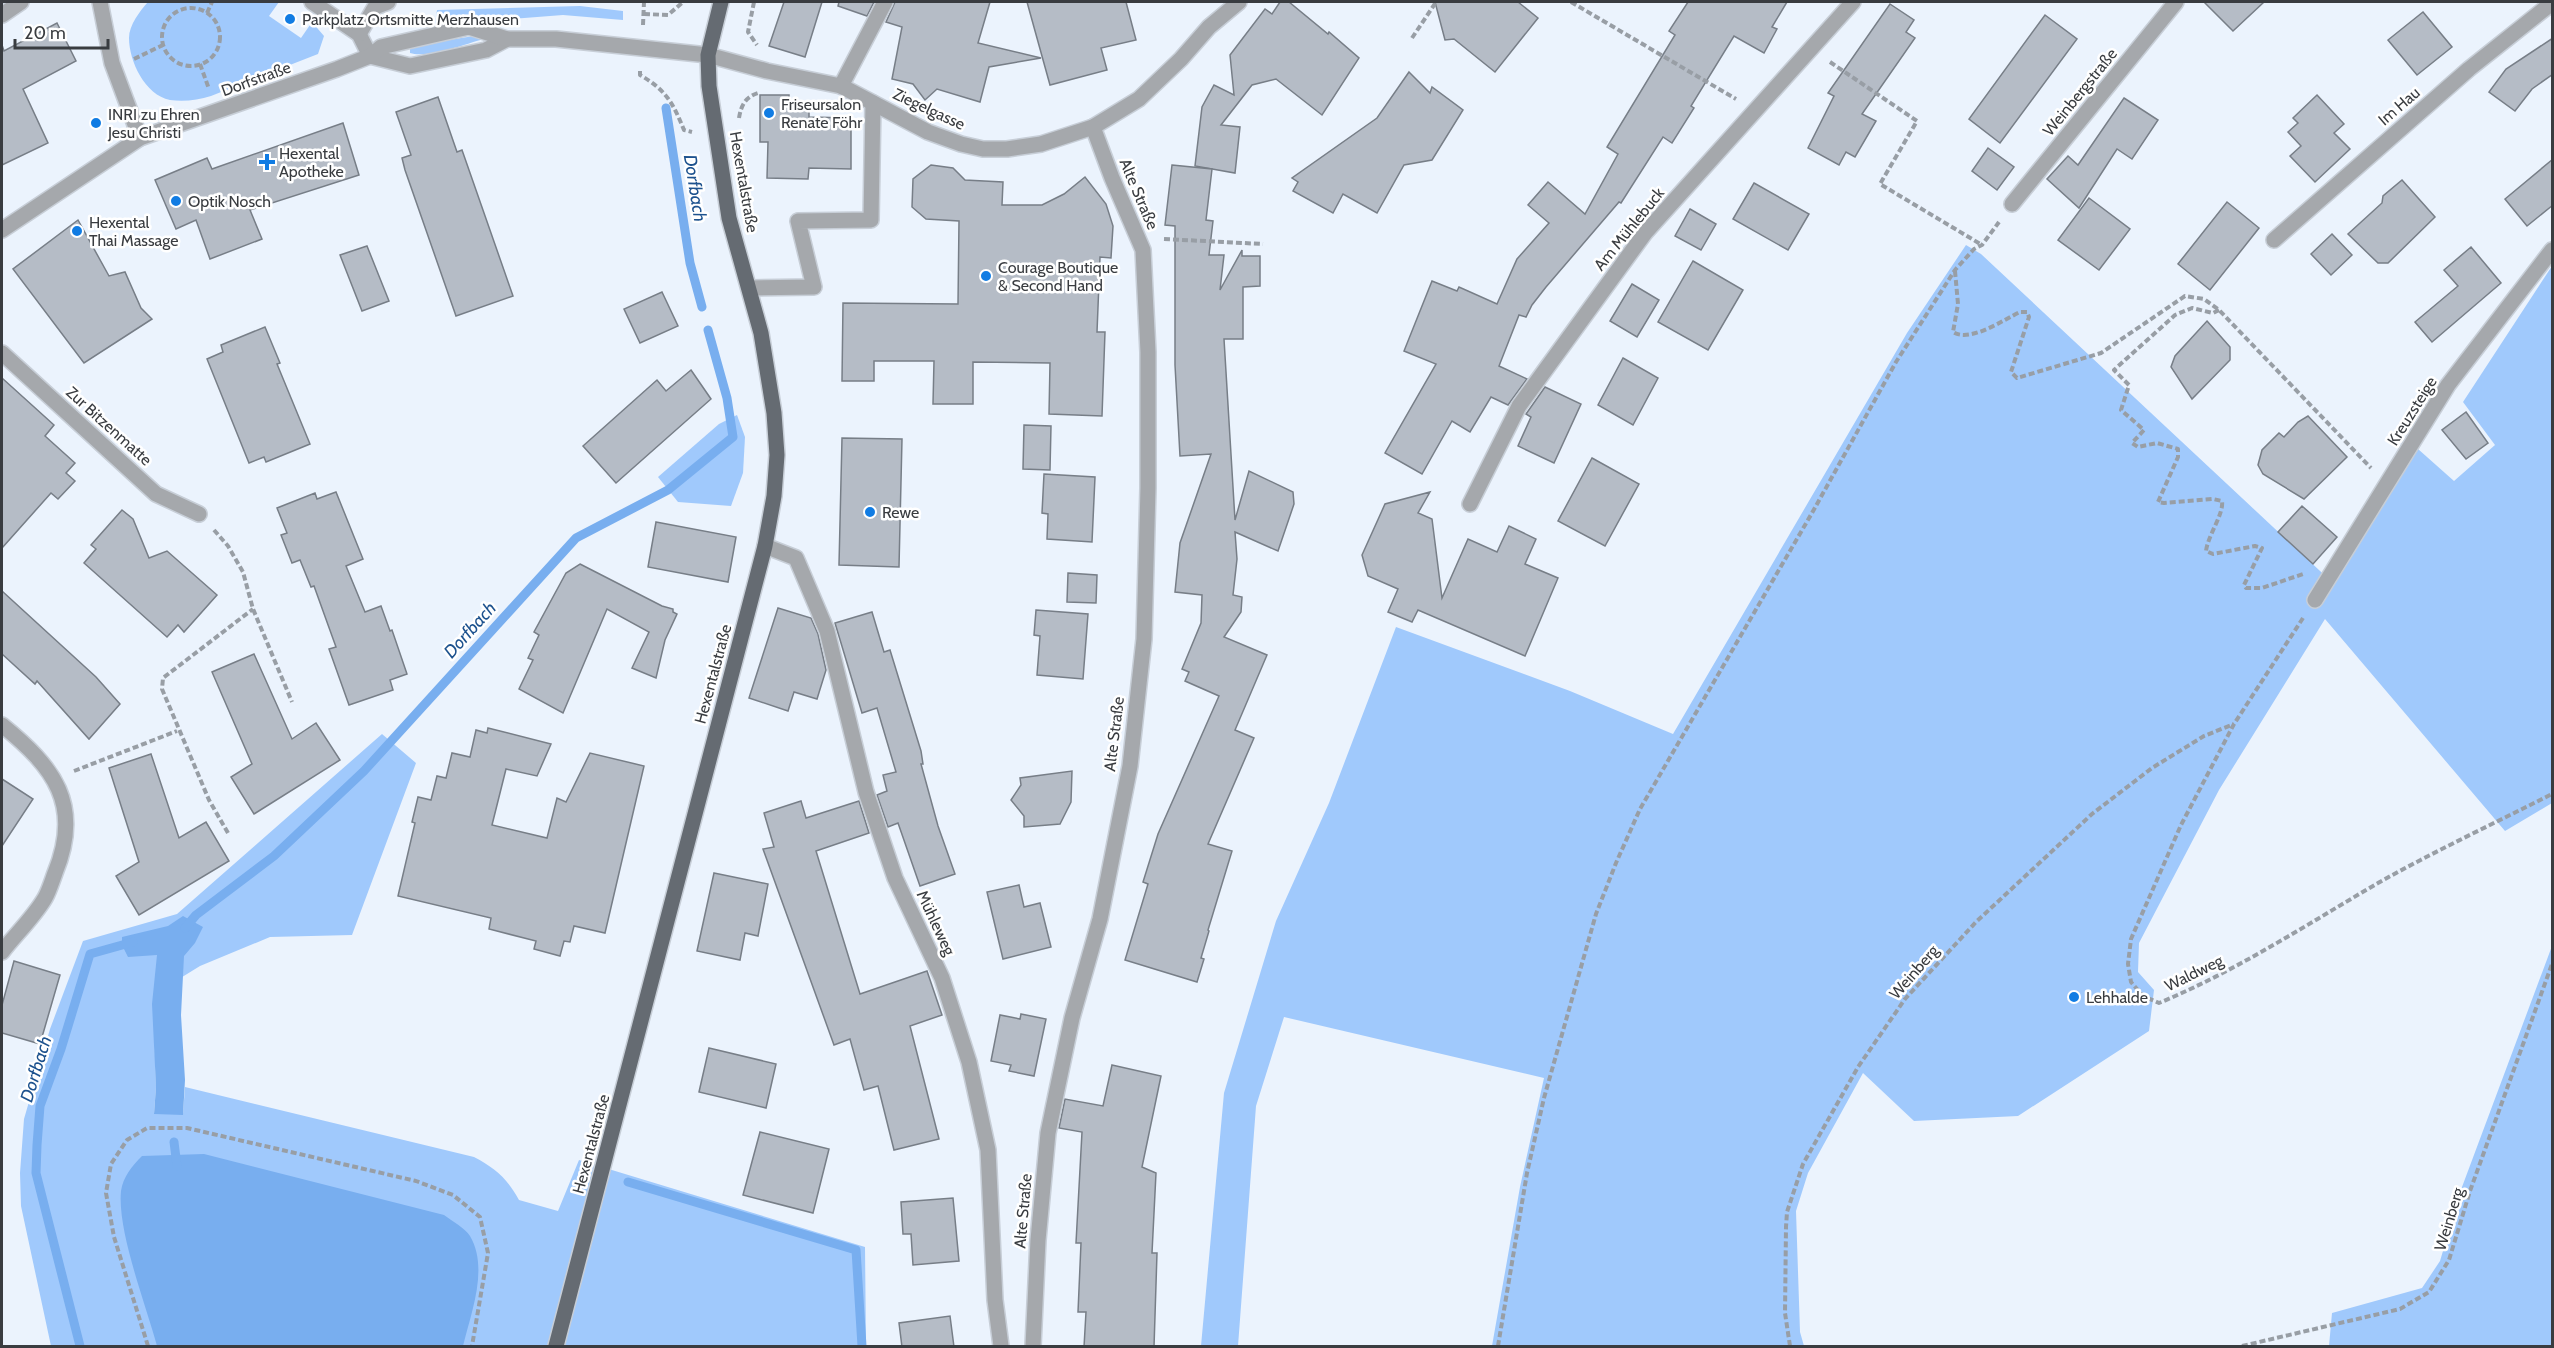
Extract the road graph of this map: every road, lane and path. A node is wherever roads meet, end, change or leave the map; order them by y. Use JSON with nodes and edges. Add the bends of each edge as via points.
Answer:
{"nodes":[{"id":1,"x":21,"y":2,"type":"edge"},
{"id":2,"x":100,"y":2,"type":"edge"},
{"id":3,"x":212,"y":2,"type":"edge"},
{"id":4,"x":312,"y":2,"type":"edge"},
{"id":5,"x":388,"y":2,"type":"edge"},
{"id":6,"x":683,"y":2,"type":"edge"},
{"id":7,"x":721,"y":2,"type":"edge"},
{"id":8,"x":885,"y":2,"type":"edge"},
{"id":9,"x":1239,"y":2,"type":"edge"},
{"id":10,"x":1436,"y":2,"type":"edge"},
{"id":11,"x":1571,"y":2,"type":"edge"},
{"id":12,"x":1853,"y":2,"type":"edge"},
{"id":13,"x":2176,"y":2,"type":"edge"},
{"id":14,"x":2553,"y":3,"type":"edge"},
{"id":15,"x":207,"y":13,"type":"junction"},
{"id":16,"x":2,"y":15,"type":"edge"},
{"id":17,"x":644,"y":15,"type":"dead end"},
{"id":18,"x":359,"y":34,"type":"junction"},
{"id":19,"x":1412,"y":38,"type":"dead end"},
{"id":20,"x":507,"y":39,"type":"junction"},
{"id":21,"x":163,"y":45,"type":"junction"},
{"id":22,"x":708,"y":55,"type":"junction"},
{"id":23,"x":370,"y":56,"type":"junction"},
{"id":24,"x":112,"y":63,"type":"junction"},
{"id":25,"x":1836,"y":68,"type":"dead end"},
{"id":26,"x":841,"y":86,"type":"junction"},
{"id":27,"x":873,"y":103,"type":"junction"},
{"id":28,"x":1755,"y":111,"type":"junction"},
{"id":29,"x":1094,"y":127,"type":"junction"},
{"id":30,"x":140,"y":138,"type":"junction"},
{"id":31,"x":2012,"y":204,"type":"joint"},
{"id":32,"x":2,"y":230,"type":"edge"},
{"id":33,"x":1157,"y":239,"type":"dead end"},
{"id":34,"x":2274,"y":240,"type":"dead end"},
{"id":35,"x":1263,"y":244,"type":"dead end"},
{"id":36,"x":1982,"y":245,"type":"junction"},
{"id":37,"x":2553,"y":250,"type":"edge"},
{"id":38,"x":1955,"y":270,"type":"junction"},
{"id":39,"x":750,"y":288,"type":"junction"},
{"id":40,"x":2219,"y":310,"type":"junction"},
{"id":41,"x":2,"y":353,"type":"edge"},
{"id":42,"x":2387,"y":485,"type":"junction"},
{"id":43,"x":1470,"y":504,"type":"dead end"},
{"id":44,"x":200,"y":514,"type":"joint"},
{"id":45,"x":765,"y":546,"type":"junction"},
{"id":46,"x":2330,"y":573,"type":"junction"},
{"id":47,"x":2315,"y":600,"type":"joint"},
{"id":48,"x":253,"y":609,"type":"junction"},
{"id":49,"x":292,"y":702,"type":"dead end"},
{"id":50,"x":2,"y":724,"type":"edge"},
{"id":51,"x":2234,"y":724,"type":"junction"},
{"id":52,"x":177,"y":731,"type":"junction"},
{"id":53,"x":54,"y":779,"type":"junction"},
{"id":54,"x":2553,"y":794,"type":"edge"},
{"id":55,"x":228,"y":833,"type":"dead end"},
{"id":56,"x":2,"y":952,"type":"edge"},
{"id":57,"x":2553,"y":964,"type":"edge"},
{"id":58,"x":148,"y":1347,"type":"edge"},
{"id":59,"x":472,"y":1347,"type":"edge"},
{"id":60,"x":556,"y":1347,"type":"edge"},
{"id":61,"x":1001,"y":1347,"type":"edge"},
{"id":62,"x":1033,"y":1347,"type":"edge"},
{"id":63,"x":1498,"y":1347,"type":"edge"},
{"id":64,"x":1790,"y":1347,"type":"edge"},
{"id":65,"x":2242,"y":1347,"type":"edge"}],
"edges":[{"from":1,"to":16,"type":"street"},
{"from":2,"to":24,"type":"street"},
{"from":3,"to":15,"type":"path"},
{"from":4,"to":18,"type":"street"},
{"from":5,"to":18,"type":"street","via":[[375,7]]},
{"from":6,"to":17,"type":"path","via":[[668,15]]},
{"from":7,"to":22,"type":"main road","name":"Hexentalstraße"},
{"from":8,"to":26,"type":"street"},
{"from":9,"to":29,"type":"street","name":"Ziegelgasse","via":[[1139,99]]},
{"from":10,"to":19,"type":"path"},
{"from":11,"to":28,"type":"path"},
{"from":12,"to":28,"type":"street","name":"Am Mühlebuck"},
{"from":13,"to":31,"type":"street","name":"Weinbergstraße"},
{"from":14,"to":34,"type":"street","name":"Im Hau","via":[[2469,69]]},
{"from":15,"to":21,"type":"path","via":[[179,10],[162,32]]},
{"from":15,"to":21,"type":"path","via":[[219,28],[220,38],[206,62],[179,63]]},
{"from":18,"to":23,"type":"street"},
{"from":20,"to":22,"type":"street","name":"Dorfstraße","via":[[556,39]]},
{"from":20,"to":23,"type":"street","name":"Dorfstraße","via":[[486,50],[410,66]]},
{"from":20,"to":23,"type":"street","name":"Dorfstraße","via":[[469,27],[381,47]]},
{"from":21,"to":24,"type":"path","via":[[132,60]]},
{"from":22,"to":26,"type":"street","name":"Ziegelgasse"},
{"from":22,"to":39,"type":"main road","name":"Hexentalstraße","via":[[729,218]]},
{"from":23,"to":30,"type":"street","name":"Dorfstraße"},
{"from":24,"to":30,"type":"street"},
{"from":25,"to":36,"type":"path","via":[[1917,121],[1880,184]]},
{"from":26,"to":27,"type":"street","name":"Ziegelgasse"},
{"from":27,"to":29,"type":"street","name":"Ziegelgasse","via":[[928,132],[982,148],[1035,146]]},
{"from":27,"to":39,"type":"street","via":[[871,220],[798,221],[814,287]]},
{"from":28,"to":43,"type":"street","name":"Am Mühlebuck","via":[[1645,233],[1526,396]]},
{"from":29,"to":62,"type":"street","name":"Alte Straße","via":[[1143,250],[1148,352],[1144,639],[1130,766],[1100,919],[1072,1018],[1048,1133]]},
{"from":30,"to":32,"type":"street","name":"Dorfstraße"},
{"from":31,"to":36,"type":"path"},
{"from":33,"to":35,"type":"path"},
{"from":36,"to":38,"type":"path"},
{"from":37,"to":42,"type":"street","name":"Kreuzsteige","via":[[2448,386]]},
{"from":38,"to":40,"type":"path","via":[[1958,304],[1953,332],[1968,336],[2020,312],[2027,312],[2030,317],[2011,372],[2017,378],[2101,353],[2185,296],[2204,299]]},
{"from":38,"to":63,"type":"path","via":[[1896,362],[1646,799],[1616,864],[1596,914],[1544,1098],[1527,1173]]},
{"from":39,"to":45,"type":"main road","name":"Hexentalstraße","via":[[770,385],[777,455]]},
{"from":40,"to":42,"type":"path"},
{"from":40,"to":46,"type":"path","via":[[2213,313],[2192,308],[2175,315],[2114,370],[2129,386],[2121,410],[2144,429],[2132,443],[2138,447],[2157,443],[2178,449],[2158,502],[2222,501],[2223,508],[2206,551],[2213,554],[2262,548],[2246,588],[2262,588],[2299,576],[2317,564]]},
{"from":41,"to":44,"type":"street","name":"Zur Bitzenmatte","via":[[156,494]]},
{"from":42,"to":46,"type":"street","name":"Kreuzsteige"},
{"from":44,"to":48,"type":"path","via":[[228,546],[243,572]]},
{"from":45,"to":60,"type":"main road","name":"Hexentalstraße"},
{"from":45,"to":61,"type":"street","name":"Mühleweg","via":[[795,558],[827,631],[867,792],[891,867],[942,978],[969,1062],[988,1150]]},
{"from":46,"to":47,"type":"street","name":"Kreuzsteige"},
{"from":47,"to":51,"type":"path","name":"Waldweg"},
{"from":48,"to":49,"type":"path"},
{"from":48,"to":52,"type":"path","via":[[163,678],[162,689]]},
{"from":50,"to":53,"type":"street"},
{"from":51,"to":54,"type":"path","name":"Waldweg","via":[[2181,825],[2131,939],[2131,982],[2143,996],[2159,1003],[2225,972],[2381,882]]},
{"from":51,"to":64,"type":"path","name":"Weinberg","via":[[2204,736],[2152,768],[2092,814],[1976,922],[1905,999],[1858,1067],[1803,1164],[1787,1212],[1785,1313]]},
{"from":52,"to":53,"type":"path"},
{"from":52,"to":55,"type":"path"},
{"from":53,"to":56,"type":"street","via":[[67,812],[64,851],[45,898]]},
{"from":57,"to":65,"type":"path","name":"Weinberg","via":[[2470,1191],[2450,1260],[2429,1292],[2400,1310]]},
{"from":58,"to":59,"type":"path","via":[[114,1237],[106,1193],[111,1164],[127,1140],[147,1128],[198,1131],[416,1181],[453,1195],[480,1217],[489,1253]]}]}
